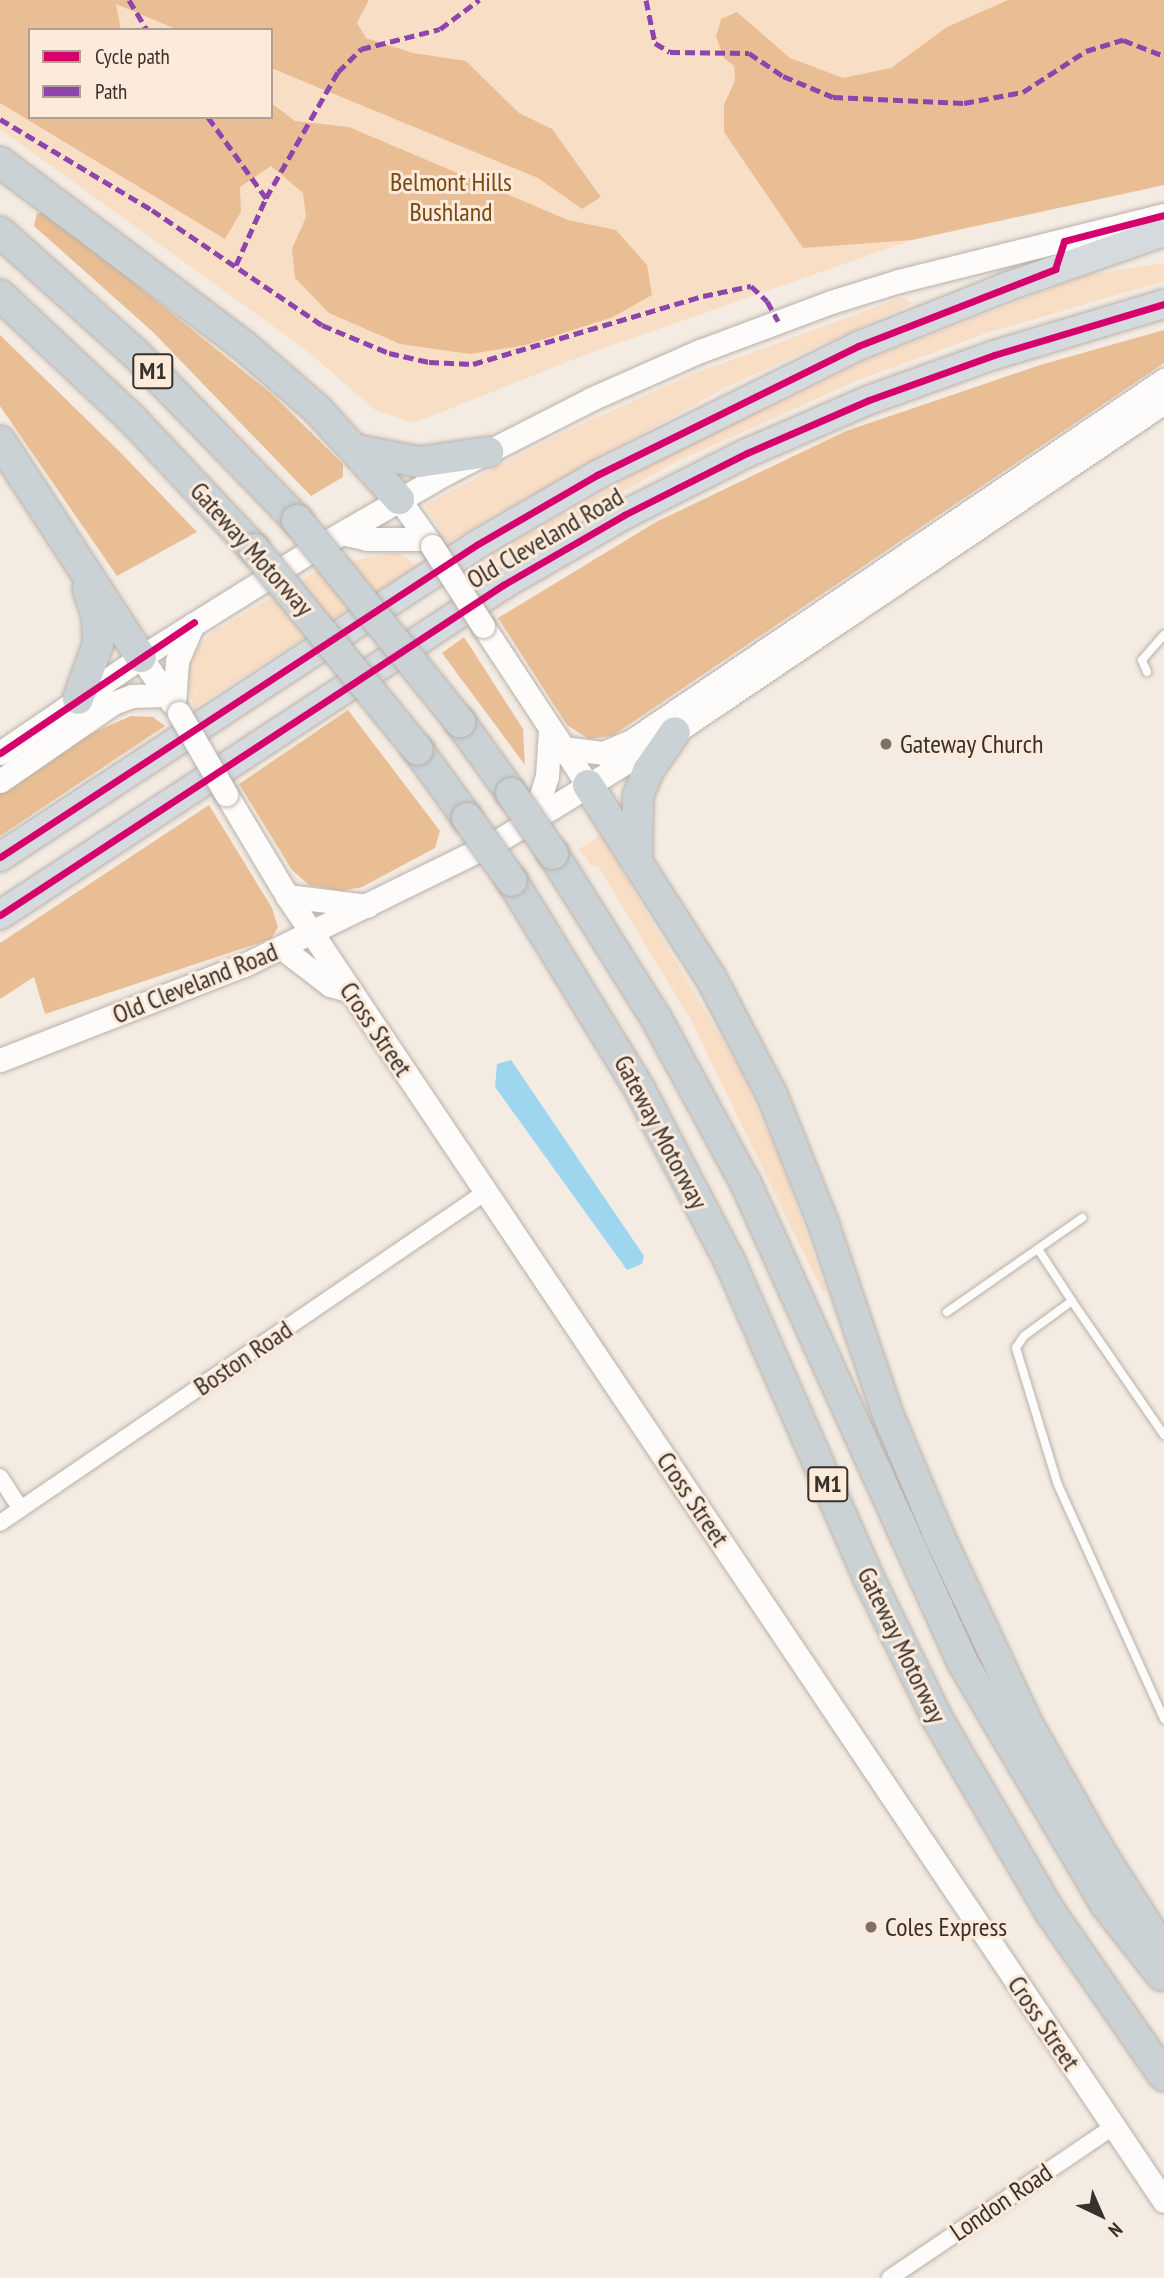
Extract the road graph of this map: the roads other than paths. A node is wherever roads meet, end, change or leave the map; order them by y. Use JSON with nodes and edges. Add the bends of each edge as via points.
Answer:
{"nodes":[{"id":1,"x":0,"y":162,"type":"edge"},
{"id":2,"x":1164,"y":215,"type":"edge"},
{"id":3,"x":0,"y":232,"type":"edge"},
{"id":4,"x":1164,"y":232,"type":"edge"},
{"id":5,"x":0,"y":295,"type":"edge"},
{"id":6,"x":1164,"y":304,"type":"edge"},
{"id":7,"x":1164,"y":380,"type":"edge"},
{"id":8,"x":1164,"y":402,"type":"edge"},
{"id":9,"x":0,"y":442,"type":"edge"},
{"id":10,"x":357,"y":450,"type":"junction"},
{"id":11,"x":488,"y":452,"type":"junction"},
{"id":12,"x":399,"y":499,"type":"junction"},
{"id":13,"x":342,"y":533,"type":"junction"},
{"id":14,"x":429,"y":543,"type":"junction"},
{"id":15,"x":88,"y":580,"type":"junction"},
{"id":16,"x":194,"y":622,"type":"junction"},
{"id":17,"x":1164,"y":635,"type":"edge"},
{"id":18,"x":141,"y":657,"type":"junction"},
{"id":19,"x":1147,"y":672,"type":"dead end"},
{"id":20,"x":78,"y":699,"type":"junction"},
{"id":21,"x":172,"y":704,"type":"junction"},
{"id":22,"x":550,"y":729,"type":"junction"},
{"id":23,"x":675,"y":732,"type":"junction"},
{"id":24,"x":563,"y":748,"type":"junction"},
{"id":25,"x":0,"y":753,"type":"edge"},
{"id":26,"x":0,"y":781,"type":"edge"},
{"id":27,"x":588,"y":785,"type":"junction"},
{"id":28,"x":534,"y":818,"type":"junction"},
{"id":29,"x":0,"y":858,"type":"edge"},
{"id":30,"x":637,"y":861,"type":"junction"},
{"id":31,"x":287,"y":896,"type":"junction"},
{"id":32,"x":370,"y":907,"type":"junction"},
{"id":33,"x":0,"y":915,"type":"edge"},
{"id":34,"x":313,"y":933,"type":"junction"},
{"id":35,"x":282,"y":948,"type":"junction"},
{"id":36,"x":351,"y":991,"type":"junction"},
{"id":37,"x":0,"y":1060,"type":"edge"},
{"id":38,"x":486,"y":1192,"type":"junction"},
{"id":39,"x":1082,"y":1218,"type":"dead end"},
{"id":40,"x":1038,"y":1249,"type":"junction"},
{"id":41,"x":1072,"y":1301,"type":"junction"},
{"id":42,"x":947,"y":1312,"type":"dead end"},
{"id":43,"x":1164,"y":1435,"type":"edge"},
{"id":44,"x":0,"y":1478,"type":"edge"},
{"id":45,"x":21,"y":1509,"type":"junction"},
{"id":46,"x":0,"y":1523,"type":"edge"},
{"id":47,"x":1164,"y":1719,"type":"edge"},
{"id":48,"x":1164,"y":1965,"type":"edge"},
{"id":49,"x":1164,"y":1978,"type":"edge"},
{"id":50,"x":1164,"y":2076,"type":"edge"},
{"id":51,"x":1114,"y":2127,"type":"junction"},
{"id":52,"x":1164,"y":2201,"type":"edge"},
{"id":53,"x":890,"y":2278,"type":"edge"}],
"edges":[{"from":1,"to":10,"type":"highway","via":[[243,345]]},
{"from":2,"to":11,"type":"main road","via":[[899,281],[799,314],[645,374]]},
{"from":3,"to":49,"type":"highway","name":"Gateway Motorway","number":"M1","bridge":true,"via":[[135,353],[297,520],[460,722],[553,854],[656,1018],[746,1184],[899,1530],[981,1696],[1106,1905]]},
{"from":4,"to":29,"type":"highway","name":"Old Cleveland Road","via":[[1006,287],[858,346],[597,475],[478,544]]},
{"from":5,"to":50,"type":"highway","name":"Gateway Motorway","number":"M1","bridge":true,"via":[[134,421],[254,549],[418,750],[512,881],[634,1080],[730,1262],[868,1577],[945,1732],[1051,1913]]},
{"from":6,"to":33,"type":"highway","name":"Old Cleveland Road","via":[[994,355],[869,400],[655,498],[503,585]]},
{"from":7,"to":24,"type":"main road","via":[[633,740],[603,753]]},
{"from":8,"to":23,"type":"main road","name":"Old Cleveland Road"},
{"from":9,"to":15,"type":"highway"},
{"from":10,"to":11,"type":"highway","via":[[419,462]]},
{"from":10,"to":12,"type":"highway"},
{"from":11,"to":12,"type":"main road"},
{"from":12,"to":13,"type":"main road"},
{"from":12,"to":14,"type":"main road"},
{"from":13,"to":14,"type":"main road"},
{"from":13,"to":16,"type":"main road"},
{"from":14,"to":22,"type":"main road","bridge":true},
{"from":15,"to":18,"type":"highway"},
{"from":15,"to":20,"type":"highway","via":[[98,644]]},
{"from":16,"to":18,"type":"main road"},
{"from":16,"to":21,"type":"main road","via":[[177,661]]},
{"from":17,"to":19,"type":"lane","via":[[1142,660]]},
{"from":18,"to":20,"type":"main road"},
{"from":18,"to":21,"type":"main road","name":"Cross Street"},
{"from":20,"to":25,"type":"main road"},
{"from":21,"to":26,"type":"main road","via":[[132,696],[113,703]]},
{"from":21,"to":31,"type":"main road","name":"Cross Street","bridge":true},
{"from":22,"to":24,"type":"main road"},
{"from":22,"to":28,"type":"main road","via":[[547,776]]},
{"from":23,"to":27,"type":"main road","name":"Old Cleveland Road"},
{"from":23,"to":30,"type":"highway","via":[[648,771],[638,796]]},
{"from":24,"to":27,"type":"main road"},
{"from":27,"to":28,"type":"main road","name":"Old Cleveland Road"},
{"from":27,"to":30,"type":"highway"},
{"from":28,"to":32,"type":"main road","name":"Old Cleveland Road"},
{"from":30,"to":48,"type":"highway","via":[[711,978],[772,1095],[817,1208],[888,1416],[939,1536],[1028,1725],[1099,1850],[1160,1944]]},
{"from":31,"to":32,"type":"main road"},
{"from":31,"to":34,"type":"main road","name":"Cross Street"},
{"from":32,"to":34,"type":"main road","name":"Old Cleveland Road"},
{"from":34,"to":35,"type":"main road","name":"Old Cleveland Road"},
{"from":34,"to":36,"type":"main road","name":"Cross Street"},
{"from":35,"to":36,"type":"main road","via":[[330,985]]},
{"from":35,"to":37,"type":"main road","name":"Old Cleveland Road"},
{"from":36,"to":38,"type":"main road","name":"Cross Street"},
{"from":38,"to":45,"type":"street","name":"Boston Road"},
{"from":38,"to":51,"type":"main road","name":"Cross Street"},
{"from":39,"to":40,"type":"lane"},
{"from":40,"to":41,"type":"lane"},
{"from":40,"to":42,"type":"lane"},
{"from":41,"to":43,"type":"lane"},
{"from":41,"to":47,"type":"lane","via":[[1024,1336],[1016,1349],[1017,1359],[1058,1485]]},
{"from":44,"to":45,"type":"street"},
{"from":45,"to":46,"type":"street","name":"Boston Road"},
{"from":51,"to":52,"type":"main road","name":"Cross Street"},
{"from":51,"to":53,"type":"street","name":"London Road"}]}
